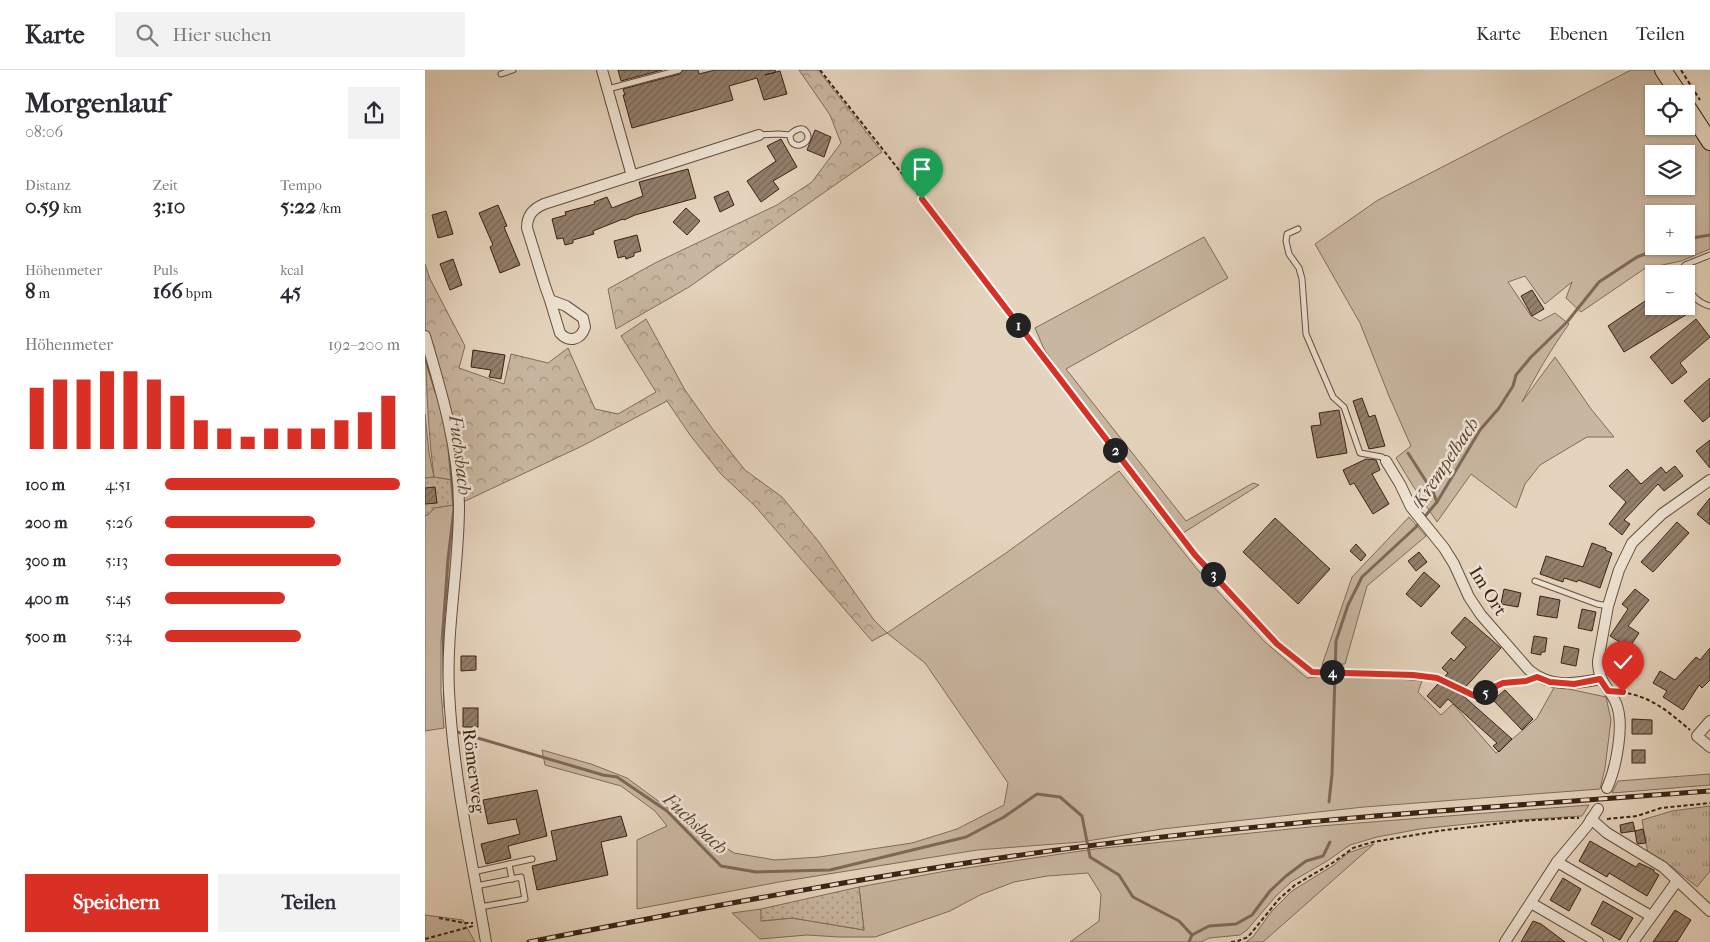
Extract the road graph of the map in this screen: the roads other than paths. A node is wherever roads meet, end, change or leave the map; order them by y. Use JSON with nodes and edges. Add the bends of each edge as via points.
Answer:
{"nodes":[{"id":1,"x":513,"y":70,"type":"edge"},
{"id":2,"x":602,"y":70,"type":"edge"},
{"id":3,"x":679,"y":70,"type":"edge"},
{"id":4,"x":1663,"y":70,"type":"edge"},
{"id":5,"x":501,"y":74,"type":"dead end"},
{"id":6,"x":1673,"y":85,"type":"edge"},
{"id":7,"x":607,"y":89,"type":"junction"},
{"id":8,"x":1695,"y":108,"type":"edge"},
{"id":9,"x":759,"y":135,"type":"joint"},
{"id":10,"x":790,"y":135,"type":"dead end"},
{"id":11,"x":1710,"y":142,"type":"edge"},
{"id":12,"x":632,"y":176,"type":"junction"},
{"id":13,"x":1298,"y":229,"type":"dead end"},
{"id":14,"x":1710,"y":255,"type":"edge"},
{"id":15,"x":1685,"y":265,"type":"edge"},
{"id":16,"x":1695,"y":299,"type":"edge"},
{"id":17,"x":550,"y":300,"type":"dead end"},
{"id":18,"x":1710,"y":306,"type":"edge"},
{"id":19,"x":425,"y":336,"type":"edge"},
{"id":20,"x":1386,"y":461,"type":"joint"},
{"id":21,"x":1710,"y":480,"type":"edge"},
{"id":22,"x":1535,"y":581,"type":"dead end"},
{"id":23,"x":1608,"y":606,"type":"junction"},
{"id":24,"x":1600,"y":679,"type":"junction"},
{"id":25,"x":1710,"y":721,"type":"edge"},
{"id":26,"x":1710,"y":747,"type":"edge"},
{"id":27,"x":1607,"y":788,"type":"dead end"},
{"id":28,"x":1598,"y":809,"type":"dead end"},
{"id":29,"x":1591,"y":819,"type":"junction"},
{"id":30,"x":532,"y":859,"type":"dead end"},
{"id":31,"x":1557,"y":862,"type":"junction"},
{"id":32,"x":509,"y":864,"type":"junction"},
{"id":33,"x":473,"y":872,"type":"junction"},
{"id":34,"x":511,"y":879,"type":"junction"},
{"id":35,"x":1677,"y":881,"type":"junction"},
{"id":36,"x":476,"y":886,"type":"junction"},
{"id":37,"x":1531,"y":903,"type":"junction"},
{"id":38,"x":480,"y":907,"type":"junction"},
{"id":39,"x":1710,"y":911,"type":"edge"},
{"id":40,"x":1651,"y":916,"type":"junction"},
{"id":41,"x":486,"y":942,"type":"edge"},
{"id":42,"x":1505,"y":942,"type":"edge"},
{"id":43,"x":1598,"y":942,"type":"edge"},
{"id":44,"x":1633,"y":942,"type":"edge"}],
"edges":[{"from":1,"to":5,"type":"lane"},
{"from":2,"to":7,"type":"street"},
{"from":3,"to":7,"type":"lane"},
{"from":4,"to":6,"type":"main road"},
{"from":7,"to":12,"type":"street"},
{"from":8,"to":11,"type":"main road"},
{"from":9,"to":10,"type":"lane"},
{"from":9,"to":12,"type":"street"},
{"from":12,"to":17,"type":"street","via":[[544,204],[530,213],[527,228]]},
{"from":13,"to":20,"type":"lane","via":[[1287,234],[1286,241],[1302,279],[1306,334],[1333,398],[1344,407],[1360,453],[1382,457]]},
{"from":14,"to":15,"type":"lane"},
{"from":16,"to":18,"type":"lane"},
{"from":19,"to":33,"type":"street","name":"Römerweg","via":[[452,442],[457,480],[458,539],[449,637],[449,691]]},
{"from":20,"to":24,"type":"street","name":"Im Ort","via":[[1411,507],[1454,564],[1481,615],[1537,677],[1574,684]]},
{"from":21,"to":23,"type":"street","via":[[1662,514],[1632,543],[1619,570]]},
{"from":22,"to":23,"type":"lane"},
{"from":23,"to":24,"type":"street","via":[[1598,661]]},
{"from":24,"to":27,"type":"street","via":[[1617,704],[1619,718],[1618,748],[1613,776]]},
{"from":25,"to":26,"type":"street","via":[[1697,736]]},
{"from":28,"to":29,"type":"street"},
{"from":29,"to":31,"type":"street"},
{"from":29,"to":35,"type":"street","via":[[1607,833],[1663,867]]},
{"from":30,"to":32,"type":"lane"},
{"from":31,"to":37,"type":"street"},
{"from":31,"to":40,"type":"street"},
{"from":32,"to":33,"type":"lane"},
{"from":32,"to":34,"type":"lane"},
{"from":33,"to":36,"type":"street","name":"Römerweg"},
{"from":34,"to":36,"type":"lane"},
{"from":34,"to":38,"type":"lane","via":[[521,877],[525,899]]},
{"from":35,"to":39,"type":"street"},
{"from":35,"to":40,"type":"street"},
{"from":36,"to":38,"type":"street","name":"Römerweg"},
{"from":37,"to":42,"type":"street"},
{"from":37,"to":43,"type":"street"},
{"from":38,"to":41,"type":"street","name":"Römerweg"},
{"from":40,"to":44,"type":"street"}]}
